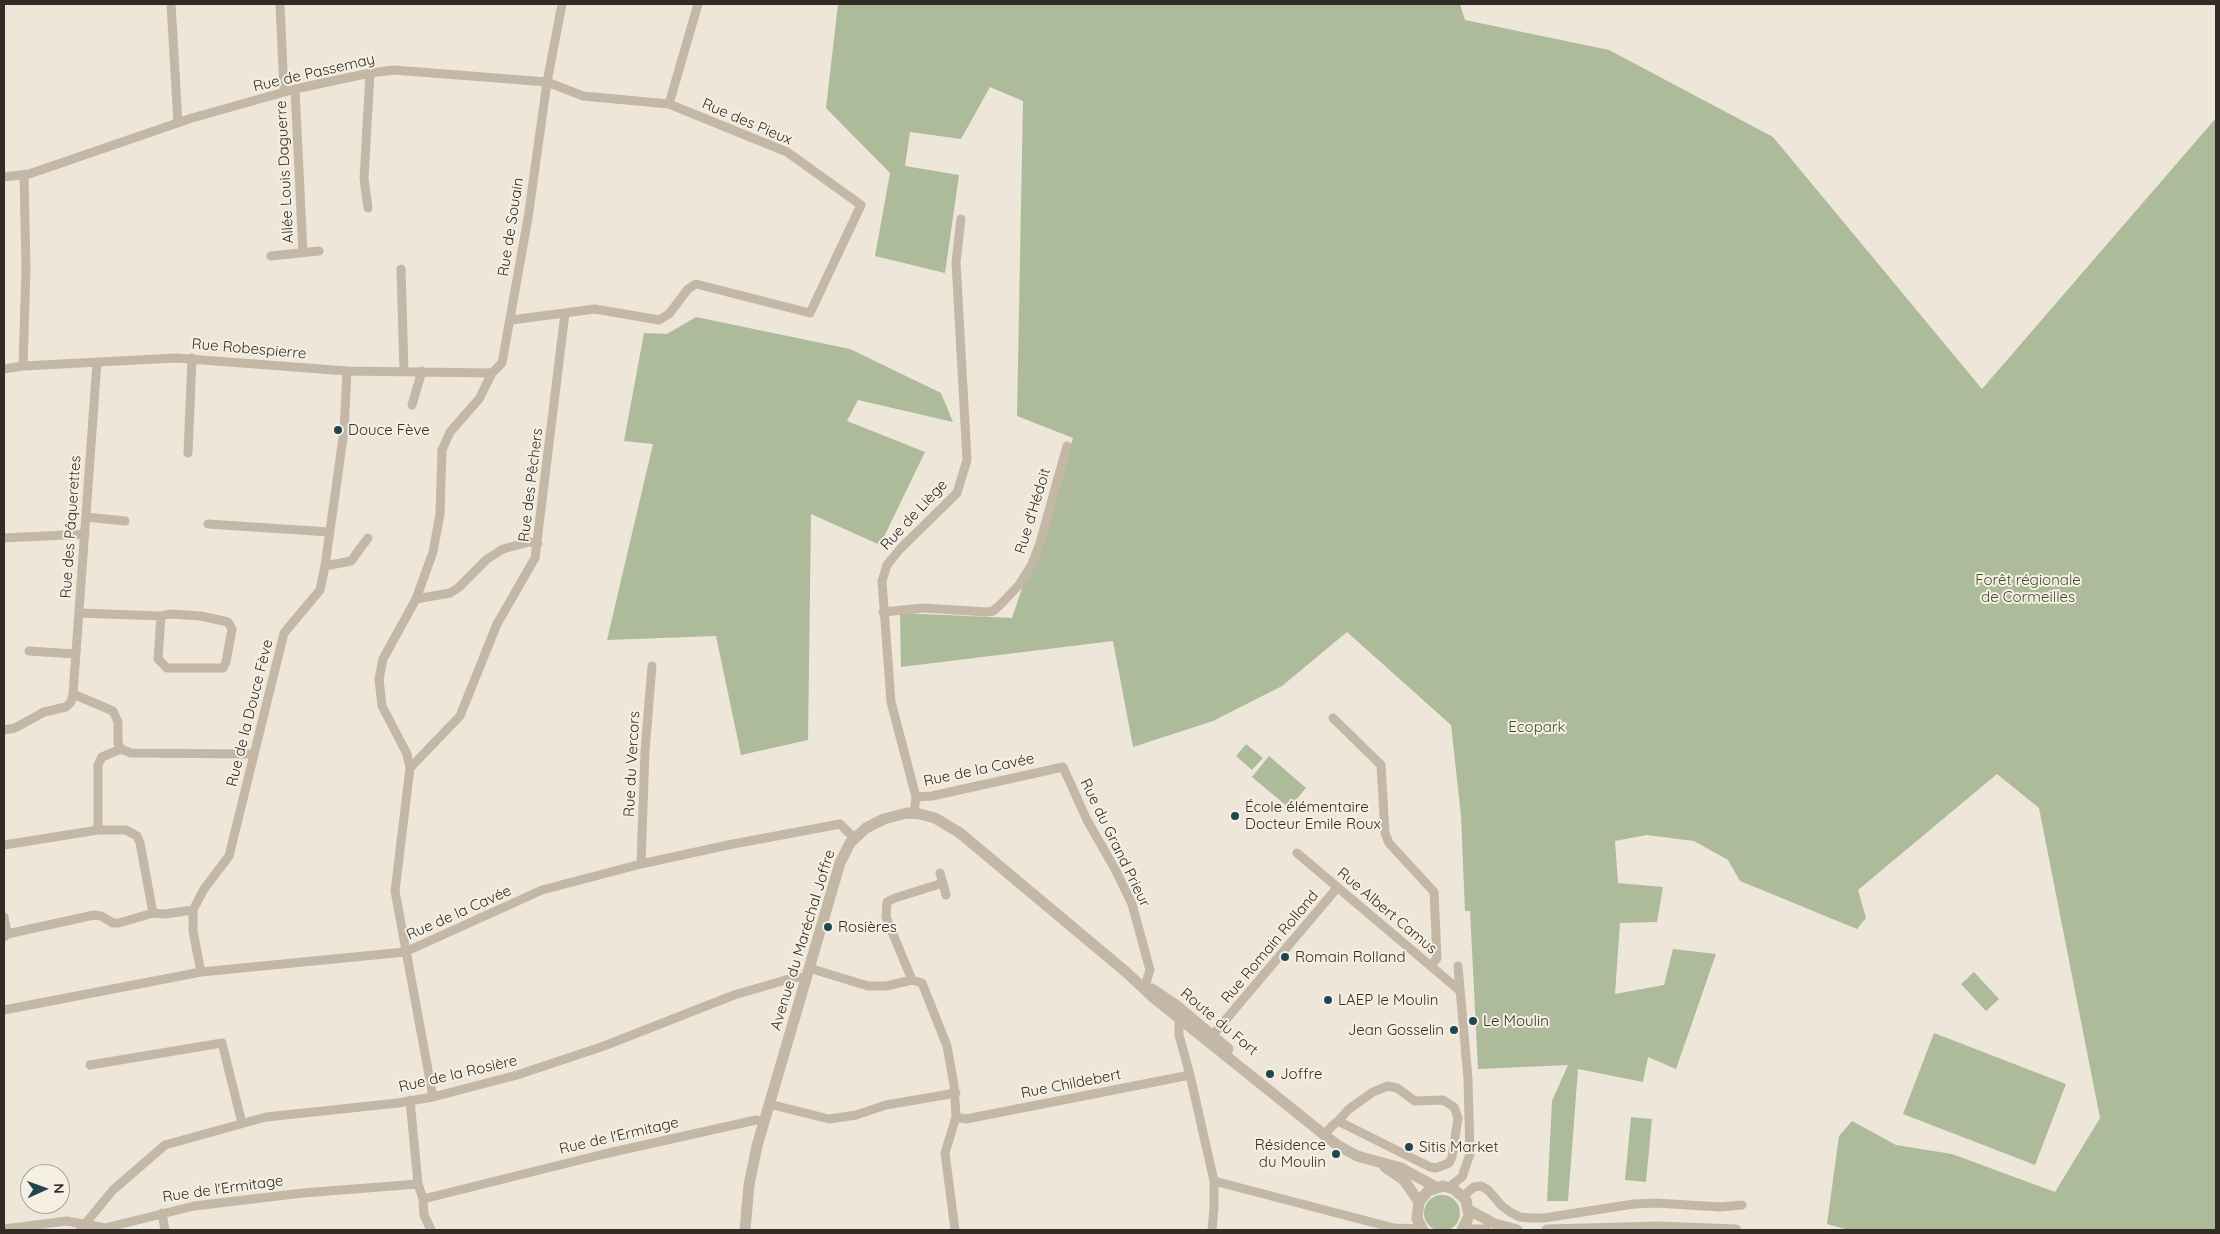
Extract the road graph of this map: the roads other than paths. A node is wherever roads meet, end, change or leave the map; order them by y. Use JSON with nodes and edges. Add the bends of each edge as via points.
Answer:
{"nodes":[{"id":1,"x":171,"y":4,"type":"edge"},
{"id":2,"x":280,"y":4,"type":"edge"},
{"id":3,"x":562,"y":4,"type":"edge"},
{"id":4,"x":698,"y":4,"type":"edge"},
{"id":5,"x":370,"y":73,"type":"junction"},
{"id":6,"x":547,"y":82,"type":"junction"},
{"id":7,"x":295,"y":89,"type":"junction"},
{"id":8,"x":284,"y":92,"type":"junction"},
{"id":9,"x":669,"y":104,"type":"junction"},
{"id":10,"x":178,"y":123,"type":"junction"},
{"id":11,"x":24,"y":175,"type":"junction"},
{"id":12,"x":4,"y":177,"type":"edge"},
{"id":13,"x":368,"y":208,"type":"dead end"},
{"id":14,"x":961,"y":220,"type":"dead end"},
{"id":15,"x":319,"y":251,"type":"dead end"},
{"id":16,"x":303,"y":253,"type":"junction"},
{"id":17,"x":271,"y":256,"type":"dead end"},
{"id":18,"x":401,"y":269,"type":"dead end"},
{"id":19,"x":565,"y":313,"type":"junction"},
{"id":20,"x":511,"y":320,"type":"junction"},
{"id":21,"x":192,"y":358,"type":"junction"},
{"id":22,"x":97,"y":362,"type":"junction"},
{"id":23,"x":23,"y":366,"type":"junction"},
{"id":24,"x":4,"y":369,"type":"edge"},
{"id":25,"x":348,"y":371,"type":"junction"},
{"id":26,"x":404,"y":371,"type":"junction"},
{"id":27,"x":422,"y":371,"type":"junction"},
{"id":28,"x":492,"y":373,"type":"junction"},
{"id":29,"x":412,"y":405,"type":"dead end"},
{"id":30,"x":1067,"y":446,"type":"dead end"},
{"id":31,"x":188,"y":453,"type":"dead end"},
{"id":32,"x":86,"y":517,"type":"junction"},
{"id":33,"x":125,"y":521,"type":"dead end"},
{"id":34,"x":208,"y":524,"type":"dead end"},
{"id":35,"x":329,"y":532,"type":"junction"},
{"id":36,"x":85,"y":534,"type":"junction"},
{"id":37,"x":4,"y":538,"type":"edge"},
{"id":38,"x":368,"y":538,"type":"dead end"},
{"id":39,"x":538,"y":543,"type":"junction"},
{"id":40,"x":325,"y":566,"type":"junction"},
{"id":41,"x":416,"y":599,"type":"junction"},
{"id":42,"x":883,"y":612,"type":"junction"},
{"id":43,"x":79,"y":613,"type":"junction"},
{"id":44,"x":161,"y":616,"type":"junction"},
{"id":45,"x":29,"y":651,"type":"dead end"},
{"id":46,"x":75,"y":654,"type":"junction"},
{"id":47,"x":652,"y":666,"type":"dead end"},
{"id":48,"x":73,"y":694,"type":"junction"},
{"id":49,"x":1333,"y":718,"type":"dead end"},
{"id":50,"x":4,"y":730,"type":"edge"},
{"id":51,"x":121,"y":749,"type":"junction"},
{"id":52,"x":253,"y":754,"type":"junction"},
{"id":53,"x":1063,"y":767,"type":"joint"},
{"id":54,"x":410,"y":768,"type":"junction"},
{"id":55,"x":916,"y":797,"type":"junction"},
{"id":56,"x":914,"y":813,"type":"junction"},
{"id":57,"x":98,"y":830,"type":"junction"},
{"id":58,"x":854,"y":838,"type":"junction"},
{"id":59,"x":4,"y":845,"type":"edge"},
{"id":60,"x":1297,"y":853,"type":"dead end"},
{"id":61,"x":641,"y":864,"type":"junction"},
{"id":62,"x":940,"y":872,"type":"dead end"},
{"id":63,"x":943,"y":883,"type":"junction"},
{"id":64,"x":1337,"y":888,"type":"junction"},
{"id":65,"x":946,"y":894,"type":"dead end"},
{"id":66,"x":193,"y":910,"type":"junction"},
{"id":67,"x":153,"y":913,"type":"junction"},
{"id":68,"x":4,"y":917,"type":"edge"},
{"id":69,"x":6,"y":936,"type":"edge"},
{"id":70,"x":405,"y":952,"type":"junction"},
{"id":71,"x":1431,"y":966,"type":"junction"},
{"id":72,"x":1458,"y":966,"type":"dead end"},
{"id":73,"x":200,"y":972,"type":"junction"},
{"id":74,"x":808,"y":973,"type":"junction"},
{"id":75,"x":912,"y":980,"type":"junction"},
{"id":76,"x":1145,"y":987,"type":"junction"},
{"id":77,"x":1459,"y":990,"type":"junction"},
{"id":78,"x":1160,"y":994,"type":"joint"},
{"id":79,"x":4,"y":1010,"type":"edge"},
{"id":80,"x":1168,"y":1010,"type":"joint"},
{"id":81,"x":1182,"y":1016,"type":"junction"},
{"id":82,"x":1212,"y":1036,"type":"junction"},
{"id":83,"x":1200,"y":1037,"type":"junction"},
{"id":84,"x":90,"y":1065,"type":"dead end"},
{"id":85,"x":1190,"y":1075,"type":"junction"},
{"id":86,"x":956,"y":1093,"type":"junction"},
{"id":87,"x":433,"y":1097,"type":"junction"},
{"id":88,"x":410,"y":1100,"type":"junction"},
{"id":89,"x":769,"y":1104,"type":"junction"},
{"id":90,"x":1301,"y":1115,"type":"junction"},
{"id":91,"x":956,"y":1117,"type":"junction"},
{"id":92,"x":1338,"y":1120,"type":"junction"},
{"id":93,"x":764,"y":1122,"type":"junction"},
{"id":94,"x":242,"y":1123,"type":"junction"},
{"id":95,"x":1325,"y":1134,"type":"junction"},
{"id":96,"x":1382,"y":1164,"type":"junction"},
{"id":97,"x":1214,"y":1181,"type":"junction"},
{"id":98,"x":418,"y":1184,"type":"junction"},
{"id":99,"x":1436,"y":1187,"type":"junction"},
{"id":100,"x":1449,"y":1187,"type":"junction"},
{"id":101,"x":1463,"y":1196,"type":"junction"},
{"id":102,"x":423,"y":1199,"type":"junction"},
{"id":103,"x":1419,"y":1202,"type":"junction"},
{"id":104,"x":1742,"y":1205,"type":"dead end"},
{"id":105,"x":1469,"y":1210,"type":"junction"},
{"id":106,"x":162,"y":1213,"type":"junction"},
{"id":107,"x":82,"y":1227,"type":"edge"},
{"id":108,"x":1621,"y":1227,"type":"junction"},
{"id":109,"x":4,"y":1229,"type":"edge"},
{"id":110,"x":165,"y":1230,"type":"edge"},
{"id":111,"x":431,"y":1230,"type":"edge"},
{"id":112,"x":745,"y":1230,"type":"edge"},
{"id":113,"x":955,"y":1230,"type":"edge"},
{"id":114,"x":1212,"y":1230,"type":"edge"},
{"id":115,"x":1423,"y":1230,"type":"edge"},
{"id":116,"x":1462,"y":1230,"type":"edge"},
{"id":117,"x":1467,"y":1230,"type":"edge"},
{"id":118,"x":1485,"y":1230,"type":"edge"},
{"id":119,"x":1517,"y":1230,"type":"edge"},
{"id":120,"x":1547,"y":1230,"type":"edge"},
{"id":121,"x":1602,"y":1230,"type":"edge"},
{"id":122,"x":1736,"y":1230,"type":"edge"}],
"edges":[{"from":1,"to":10,"type":"street"},
{"from":2,"to":8,"type":"street"},
{"from":3,"to":6,"type":"street","name":"Rue de Souain"},
{"from":4,"to":9,"type":"street"},
{"from":5,"to":6,"type":"street","name":"Rue de Passemay","via":[[394,70]]},
{"from":5,"to":7,"type":"street","name":"Rue de Passemay"},
{"from":5,"to":13,"type":"street","via":[[364,179]]},
{"from":6,"to":9,"type":"street","name":"Rue de Passemay","via":[[582,96]]},
{"from":6,"to":20,"type":"street","name":"Rue de Souain"},
{"from":7,"to":8,"type":"street","name":"Rue de Passemay"},
{"from":7,"to":16,"type":"street","name":"Allée Louis Daguerre"},
{"from":8,"to":10,"type":"street","name":"Rue de Passemay"},
{"from":9,"to":19,"type":"street","name":"Rue des Pieux","via":[[787,152],[861,205],[810,313],[696,284],[688,289],[669,314],[659,320],[595,309]]},
{"from":10,"to":11,"type":"street","name":"Rue de Passemay"},
{"from":11,"to":12,"type":"street","name":"Rue de Passemay"},
{"from":11,"to":23,"type":"street"},
{"from":14,"to":42,"type":"street","name":"Rue de Liège","via":[[956,262],[968,460],[957,493],[887,565],[882,581]]},
{"from":15,"to":16,"type":"street","name":"Allée Louis Daguerre"},
{"from":16,"to":17,"type":"street","name":"Allée Louis Daguerre"},
{"from":18,"to":26,"type":"street"},
{"from":19,"to":20,"type":"street"},
{"from":19,"to":39,"type":"street","name":"Rue des Pêchers"},
{"from":20,"to":28,"type":"street","name":"Rue de Souain","via":[[502,363]]},
{"from":21,"to":22,"type":"street","name":"Rue Robespierre"},
{"from":21,"to":25,"type":"street","name":"Rue Robespierre"},
{"from":21,"to":31,"type":"street"},
{"from":22,"to":23,"type":"street","name":"Rue Robespierre"},
{"from":22,"to":32,"type":"street","name":"Rue des Pâquerettes"},
{"from":23,"to":24,"type":"street","name":"Rue Robespierre"},
{"from":25,"to":26,"type":"street","name":"Rue Robespierre"},
{"from":25,"to":35,"type":"street","name":"Rue de la Douce Fève","via":[[344,432]]},
{"from":26,"to":27,"type":"street","name":"Rue Robespierre"},
{"from":27,"to":28,"type":"street","name":"Rue Robespierre"},
{"from":27,"to":29,"type":"street"},
{"from":28,"to":41,"type":"street","name":"Rue de Souain","via":[[479,399],[450,432],[442,450],[440,514],[433,552]]},
{"from":30,"to":42,"type":"street","name":"Rue d'Hédoit","via":[[1032,564],[1019,585],[993,611],[923,608]]},
{"from":32,"to":33,"type":"street"},
{"from":32,"to":36,"type":"street","name":"Rue des Pâquerettes"},
{"from":34,"to":35,"type":"street"},
{"from":35,"to":40,"type":"street","name":"Rue de la Douce Fève"},
{"from":36,"to":37,"type":"street"},
{"from":36,"to":43,"type":"street","name":"Rue des Pâquerettes"},
{"from":38,"to":40,"type":"street","via":[[351,562]]},
{"from":39,"to":41,"type":"street","via":[[529,542],[503,549],[487,559],[450,593]]},
{"from":39,"to":54,"type":"street","name":"Rue des Pêchers","via":[[535,558],[497,624],[460,716]]},
{"from":40,"to":52,"type":"street","name":"Rue de la Douce Fève","via":[[320,590],[284,632]]},
{"from":41,"to":54,"type":"street","name":"Rue de Souain","via":[[383,659],[380,680],[382,706],[407,754]]},
{"from":42,"to":55,"type":"street","name":"Rue de Liège","via":[[891,702]]},
{"from":43,"to":44,"type":"street"},
{"from":43,"to":46,"type":"street","name":"Rue des Pâquerettes"},
{"from":44,"to":44,"type":"street","via":[[201,616],[228,622],[232,629],[223,668],[167,668],[158,659]]},
{"from":45,"to":46,"type":"street"},
{"from":46,"to":48,"type":"street","name":"Rue des Pâquerettes"},
{"from":47,"to":61,"type":"street","name":"Rue du Vercors"},
{"from":48,"to":50,"type":"street","via":[[72,702],[66,706]]},
{"from":48,"to":51,"type":"street","via":[[113,711],[118,722]]},
{"from":49,"to":71,"type":"street","via":[[1381,765],[1385,833],[1389,843],[1434,892],[1437,958]]},
{"from":51,"to":52,"type":"street","via":[[131,753]]},
{"from":51,"to":57,"type":"street","via":[[102,757],[98,765]]},
{"from":52,"to":66,"type":"street","name":"Rue de la Douce Fève","via":[[228,856],[204,888]]},
{"from":53,"to":55,"type":"street","name":"Rue de la Cavée"},
{"from":53,"to":76,"type":"street","name":"Rue du Grand Prieur","via":[[1132,904],[1150,970]]},
{"from":54,"to":70,"type":"street","via":[[395,891]]},
{"from":55,"to":56,"type":"street","name":"Rue de la Cavée"},
{"from":56,"to":58,"type":"street","name":"Avenue du Maréchal Joffre","via":[[884,819]]},
{"from":56,"to":76,"type":"street","name":"Avenue du Maréchal Joffre","via":[[935,818],[960,833]]},
{"from":57,"to":59,"type":"street"},
{"from":57,"to":67,"type":"street","via":[[126,830],[137,836]]},
{"from":58,"to":61,"type":"street","name":"Rue de la Cavée","via":[[840,824]]},
{"from":58,"to":74,"type":"street","name":"Avenue du Maréchal Joffre","via":[[840,863]]},
{"from":60,"to":64,"type":"street","name":"Rue Albert Camus"},
{"from":61,"to":70,"type":"street","name":"Rue de la Cavée","via":[[542,890]]},
{"from":62,"to":63,"type":"street"},
{"from":63,"to":65,"type":"street"},
{"from":63,"to":75,"type":"street","via":[[887,902],[886,917]]},
{"from":64,"to":71,"type":"street","name":"Rue Albert Camus"},
{"from":64,"to":82,"type":"street","name":"Rue Romain Rolland"},
{"from":66,"to":67,"type":"street"},
{"from":66,"to":73,"type":"street","name":"Rue de la Douce Fève"},
{"from":67,"to":69,"type":"street","via":[[119,923],[94,915]]},
{"from":68,"to":69,"type":"street"},
{"from":70,"to":73,"type":"street","name":"Rue de la Cavée"},
{"from":70,"to":87,"type":"street"},
{"from":71,"to":77,"type":"street","name":"Rue Albert Camus"},
{"from":72,"to":77,"type":"street"},
{"from":73,"to":79,"type":"street","name":"Rue de la Cavée"},
{"from":74,"to":75,"type":"street","via":[[868,986]]},
{"from":74,"to":87,"type":"street","name":"Rue de la Rosière","via":[[734,995],[596,1049],[517,1075]]},
{"from":74,"to":89,"type":"street","name":"Avenue du Maréchal Joffre"},
{"from":75,"to":86,"type":"street","via":[[922,983],[935,1012],[947,1046]]},
{"from":76,"to":78,"type":"street","name":"Avenue du Maréchal Joffre"},
{"from":76,"to":80,"type":"street","name":"Avenue du Maréchal Joffre"},
{"from":77,"to":100,"type":"street","via":[[1468,1079],[1470,1154],[1462,1177]]},
{"from":78,"to":81,"type":"street","name":"Route du Fort"},
{"from":80,"to":81,"type":"street","name":"Route du Fort"},
{"from":81,"to":82,"type":"street","name":"Route du Fort"},
{"from":81,"to":83,"type":"street","name":"Route du Fort"},
{"from":81,"to":85,"type":"street","via":[[1179,1035]]},
{"from":82,"to":83,"type":"street","via":[[1208,1039]]},
{"from":82,"to":90,"type":"street","name":"Route du Fort"},
{"from":83,"to":90,"type":"street","name":"Route du Fort"},
{"from":84,"to":94,"type":"street","via":[[222,1043]]},
{"from":85,"to":91,"type":"street","name":"Rue Childebert","via":[[966,1119]]},
{"from":85,"to":97,"type":"street"},
{"from":86,"to":89,"type":"street","via":[[830,1119]]},
{"from":86,"to":91,"type":"street"},
{"from":87,"to":88,"type":"street","name":"Rue de la Rosière"},
{"from":88,"to":94,"type":"street","name":"Rue de la Rosière","via":[[266,1117]]},
{"from":88,"to":98,"type":"street"},
{"from":89,"to":93,"type":"street","name":"Avenue du Maréchal Joffre"},
{"from":90,"to":95,"type":"street","name":"Route du Fort"},
{"from":91,"to":113,"type":"street","via":[[945,1153]]},
{"from":92,"to":92,"type":"street","via":[[1362,1099],[1388,1086],[1415,1101],[1443,1100],[1454,1107],[1458,1118],[1452,1157],[1449,1163],[1436,1168]]},
{"from":92,"to":95,"type":"street"},
{"from":93,"to":102,"type":"street","name":"Rue de l'Ermitage","via":[[756,1120],[613,1152]]},
{"from":93,"to":112,"type":"street","name":"Avenue du Maréchal Joffre","via":[[751,1170]]},
{"from":94,"to":107,"type":"street","name":"Rue de la Rosière","via":[[166,1145],[113,1190]]},
{"from":95,"to":96,"type":"street","name":"Route du Fort","via":[[1347,1151]]},
{"from":96,"to":99,"type":"street","name":"Route du Fort","via":[[1401,1168]]},
{"from":96,"to":103,"type":"street","name":"Route du Fort","via":[[1404,1180]]},
{"from":97,"to":114,"type":"street"},
{"from":97,"to":115,"type":"street","via":[[1394,1228]]},
{"from":98,"to":102,"type":"street"},
{"from":98,"to":106,"type":"street","name":"Rue de l'Ermitage","via":[[303,1193]]},
{"from":99,"to":100,"type":"street"},
{"from":99,"to":103,"type":"street"},
{"from":100,"to":101,"type":"street"},
{"from":101,"to":104,"type":"street","via":[[1474,1187],[1481,1186],[1510,1212],[1531,1218],[1634,1204]]},
{"from":101,"to":105,"type":"street"},
{"from":102,"to":111,"type":"street","via":[[424,1215]]},
{"from":103,"to":115,"type":"street","via":[[1416,1213]]},
{"from":105,"to":116,"type":"street"},
{"from":105,"to":119,"type":"street","via":[[1496,1224]]},
{"from":106,"to":107,"type":"street","name":"Rue de l'Ermitage","via":[[105,1228]]},
{"from":106,"to":110,"type":"street"},
{"from":107,"to":109,"type":"street","name":"Rue de l'Ermitage","via":[[67,1221]]},
{"from":108,"to":120,"type":"street"},
{"from":108,"to":121,"type":"street"},
{"from":108,"to":122,"type":"street"},
{"from":117,"to":118,"type":"street"}]}
